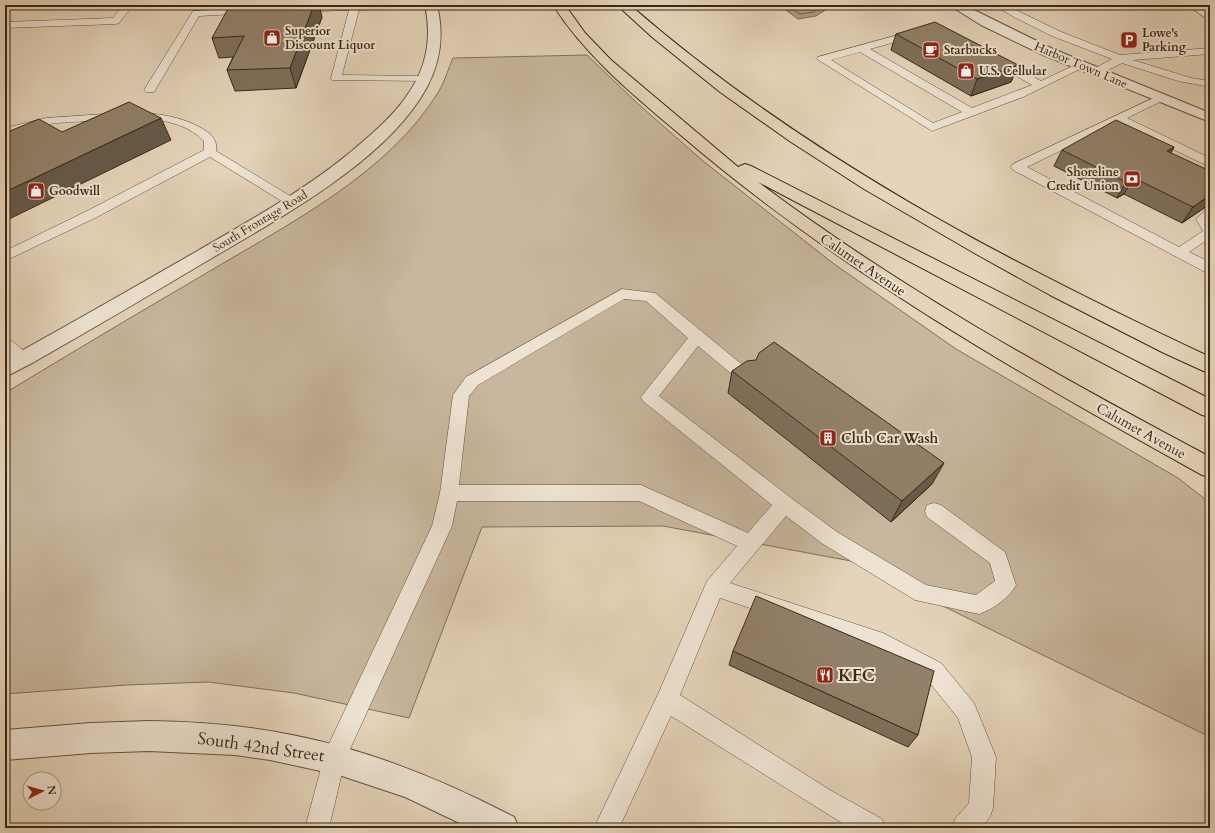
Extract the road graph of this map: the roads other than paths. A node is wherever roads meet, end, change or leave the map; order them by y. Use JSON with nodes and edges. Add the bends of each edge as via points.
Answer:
{"nodes":[{"id":1,"x":128,"y":5,"type":"edge"},
{"id":2,"x":407,"y":5,"type":"edge"},
{"id":3,"x":431,"y":5,"type":"edge"},
{"id":4,"x":559,"y":5,"type":"edge"},
{"id":5,"x":623,"y":5,"type":"edge"},
{"id":6,"x":955,"y":5,"type":"edge"},
{"id":7,"x":1000,"y":5,"type":"edge"},
{"id":8,"x":1192,"y":5,"type":"edge"},
{"id":9,"x":355,"y":7,"type":"junction"},
{"id":10,"x":284,"y":10,"type":"edge"},
{"id":11,"x":260,"y":11,"type":"edge"},
{"id":12,"x":1210,"y":18,"type":"edge"},
{"id":13,"x":5,"y":25,"type":"edge"},
{"id":14,"x":928,"y":30,"type":"edge"},
{"id":15,"x":861,"y":48,"type":"junction"},
{"id":16,"x":1210,"y":51,"type":"edge"},
{"id":17,"x":985,"y":54,"type":"edge"},
{"id":18,"x":1121,"y":59,"type":"junction"},
{"id":19,"x":1081,"y":66,"type":"junction"},
{"id":20,"x":1096,"y":72,"type":"junction"},
{"id":21,"x":424,"y":79,"type":"junction"},
{"id":22,"x":1210,"y":84,"type":"edge"},
{"id":23,"x":1041,"y":85,"type":"junction"},
{"id":24,"x":150,"y":90,"type":"dead end"},
{"id":25,"x":1160,"y":98,"type":"junction"},
{"id":26,"x":972,"y":112,"type":"junction"},
{"id":27,"x":1117,"y":118,"type":"junction"},
{"id":28,"x":1210,"y":118,"type":"edge"},
{"id":29,"x":5,"y":132,"type":"edge"},
{"id":30,"x":695,"y":142,"type":"junction"},
{"id":31,"x":210,"y":152,"type":"junction"},
{"id":32,"x":1210,"y":163,"type":"edge"},
{"id":33,"x":293,"y":202,"type":"junction"},
{"id":34,"x":1210,"y":214,"type":"edge"},
{"id":35,"x":1210,"y":232,"type":"edge"},
{"id":36,"x":1179,"y":253,"type":"junction"},
{"id":37,"x":5,"y":256,"type":"edge"},
{"id":38,"x":1210,"y":267,"type":"edge"},
{"id":39,"x":697,"y":337,"type":"junction"},
{"id":40,"x":5,"y":344,"type":"edge"},
{"id":41,"x":14,"y":364,"type":"edge"},
{"id":42,"x":1210,"y":366,"type":"edge"},
{"id":43,"x":745,"y":376,"type":"edge"},
{"id":44,"x":1210,"y":409,"type":"edge"},
{"id":45,"x":1210,"y":468,"type":"edge"},
{"id":46,"x":449,"y":493,"type":"junction"},
{"id":47,"x":784,"y":504,"type":"junction"},
{"id":48,"x":934,"y":511,"type":"dead end"},
{"id":49,"x":750,"y":543,"type":"junction"},
{"id":50,"x":714,"y":587,"type":"junction"},
{"id":51,"x":667,"y":700,"type":"junction"},
{"id":52,"x":5,"y":745,"type":"edge"},
{"id":53,"x":334,"y":758,"type":"junction"},
{"id":54,"x":317,"y":828,"type":"edge"},
{"id":55,"x":503,"y":828,"type":"edge"},
{"id":56,"x":606,"y":828,"type":"edge"},
{"id":57,"x":873,"y":828,"type":"edge"},
{"id":58,"x":964,"y":828,"type":"edge"}],
"edges":[{"from":1,"to":13,"type":"lane","via":[[116,21]]},
{"from":2,"to":9,"type":"lane"},
{"from":3,"to":21,"type":"street","name":"South Frontage Road","via":[[435,20],[435,42]]},
{"from":4,"to":30,"type":"main road","name":"Calumet Avenue","via":[[598,56]]},
{"from":5,"to":42,"type":"main road","via":[[664,43],[766,120],[844,171],[986,254]]},
{"from":6,"to":19,"type":"street","name":"Harbor Town Lane","via":[[995,28]]},
{"from":7,"to":18,"type":"lane","via":[[1048,30]]},
{"from":8,"to":12,"type":"lane"},
{"from":9,"to":10,"type":"lane"},
{"from":9,"to":21,"type":"lane","via":[[336,78]]},
{"from":11,"to":24,"type":"lane","via":[[196,13]]},
{"from":14,"to":15,"type":"lane"},
{"from":15,"to":26,"type":"lane"},
{"from":15,"to":26,"type":"lane","via":[[822,59],[932,127]]},
{"from":16,"to":18,"type":"lane"},
{"from":17,"to":23,"type":"lane"},
{"from":18,"to":20,"type":"lane"},
{"from":18,"to":22,"type":"lane","via":[[1195,82]]},
{"from":19,"to":20,"type":"street","name":"Harbor Town Lane"},
{"from":19,"to":23,"type":"lane"},
{"from":20,"to":25,"type":"street","name":"Harbor Town Lane"},
{"from":21,"to":33,"type":"street","name":"South Frontage Road","via":[[402,112],[377,138],[343,167]]},
{"from":23,"to":26,"type":"lane"},
{"from":25,"to":27,"type":"lane"},
{"from":25,"to":28,"type":"street","name":"Harbor Town Lane"},
{"from":27,"to":32,"type":"lane"},
{"from":27,"to":36,"type":"lane","via":[[1017,167]]},
{"from":29,"to":31,"type":"lane","via":[[57,120],[158,117],[196,129],[211,142]]},
{"from":30,"to":44,"type":"main road"},
{"from":30,"to":45,"type":"main road","name":"Calumet Avenue","via":[[776,206],[917,300],[1018,362]]},
{"from":31,"to":33,"type":"lane"},
{"from":31,"to":37,"type":"lane"},
{"from":33,"to":41,"type":"street","name":"South Frontage Road"},
{"from":34,"to":35,"type":"lane","via":[[1203,219]]},
{"from":35,"to":36,"type":"lane"},
{"from":36,"to":38,"type":"lane"},
{"from":39,"to":43,"type":"lane"},
{"from":39,"to":46,"type":"lane","via":[[650,296],[622,294],[472,382],[461,394]]},
{"from":39,"to":47,"type":"lane","via":[[649,397]]},
{"from":40,"to":41,"type":"lane"},
{"from":46,"to":49,"type":"lane","via":[[641,492]]},
{"from":46,"to":53,"type":"lane","via":[[442,526]]},
{"from":47,"to":48,"type":"lane","via":[[830,538],[922,593],[979,605],[1006,585],[998,558]]},
{"from":47,"to":49,"type":"lane"},
{"from":49,"to":50,"type":"lane"},
{"from":50,"to":51,"type":"lane"},
{"from":50,"to":58,"type":"lane","via":[[883,643],[933,670],[966,711],[984,757],[981,808]]},
{"from":51,"to":56,"type":"lane"},
{"from":51,"to":57,"type":"lane"},
{"from":52,"to":53,"type":"street","name":"South 42nd Street","via":[[99,738],[190,736],[276,746]]},
{"from":53,"to":54,"type":"lane"},
{"from":53,"to":55,"type":"street","name":"South 42nd Street","via":[[410,784]]}]}
